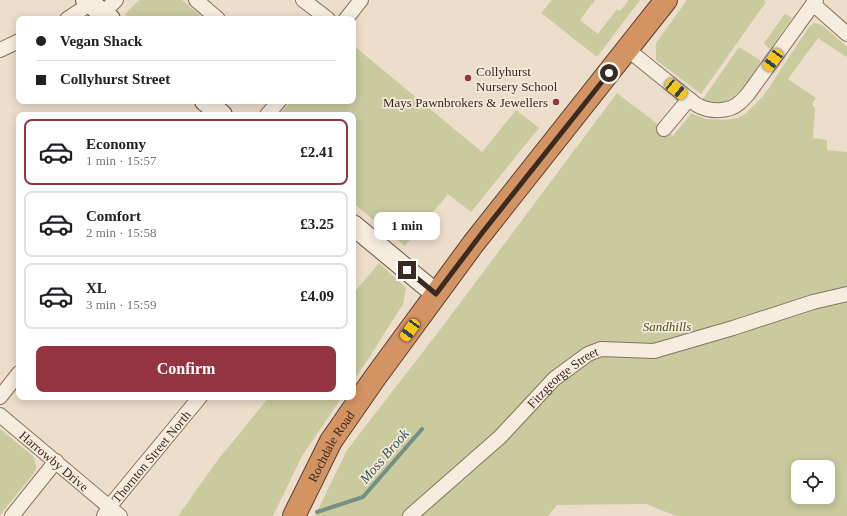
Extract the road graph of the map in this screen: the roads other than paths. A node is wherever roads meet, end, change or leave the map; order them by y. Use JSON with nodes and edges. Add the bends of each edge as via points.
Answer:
{"nodes":[{"id":1,"x":196,"y":0,"type":"edge"},
{"id":2,"x":303,"y":0,"type":"edge"},
{"id":3,"x":361,"y":0,"type":"edge"},
{"id":4,"x":666,"y":0,"type":"edge"},
{"id":5,"x":815,"y":2,"type":"edge"},
{"id":6,"x":101,"y":7,"type":"edge"},
{"id":7,"x":76,"y":16,"type":"edge"},
{"id":8,"x":215,"y":16,"type":"edge"},
{"id":9,"x":324,"y":16,"type":"edge"},
{"id":10,"x":348,"y":16,"type":"edge"},
{"id":11,"x":847,"y":34,"type":"edge"},
{"id":12,"x":16,"y":42,"type":"edge"},
{"id":13,"x":0,"y":50,"type":"edge"},
{"id":14,"x":627,"y":50,"type":"junction"},
{"id":15,"x":689,"y":99,"type":"junction"},
{"id":16,"x":209,"y":104,"type":"edge"},
{"id":17,"x":276,"y":104,"type":"edge"},
{"id":18,"x":218,"y":112,"type":"edge"},
{"id":19,"x":270,"y":112,"type":"edge"},
{"id":20,"x":664,"y":129,"type":"dead end"},
{"id":21,"x":356,"y":227,"type":"edge"},
{"id":22,"x":436,"y":294,"type":"junction"},
{"id":23,"x":847,"y":294,"type":"edge"},
{"id":24,"x":16,"y":377,"type":"edge"},
{"id":25,"x":0,"y":397,"type":"edge"},
{"id":26,"x":198,"y":400,"type":"edge"},
{"id":27,"x":0,"y":415,"type":"edge"},
{"id":28,"x":56,"y":461,"type":"junction"},
{"id":29,"x":106,"y":511,"type":"edge"},
{"id":30,"x":12,"y":516,"type":"edge"},
{"id":31,"x":120,"y":516,"type":"edge"},
{"id":32,"x":294,"y":516,"type":"edge"},
{"id":33,"x":410,"y":516,"type":"edge"}],
"edges":[{"from":1,"to":8,"type":"street"},
{"from":2,"to":9,"type":"street"},
{"from":3,"to":10,"type":"street"},
{"from":4,"to":14,"type":"highway","name":"Rochdale Road"},
{"from":5,"to":11,"type":"street"},
{"from":5,"to":15,"type":"street","via":[[738,104],[711,110]]},
{"from":6,"to":7,"type":"street"},
{"from":12,"to":13,"type":"street"},
{"from":14,"to":15,"type":"street"},
{"from":14,"to":22,"type":"highway","name":"Rochdale Road"},
{"from":15,"to":20,"type":"street"},
{"from":16,"to":18,"type":"street"},
{"from":17,"to":19,"type":"street"},
{"from":21,"to":22,"type":"street"},
{"from":22,"to":32,"type":"highway","name":"Rochdale Road","via":[[331,441]]},
{"from":23,"to":33,"type":"street","name":"Fitzgeorge Street","via":[[654,351],[601,349],[588,354],[554,379],[500,437]]},
{"from":24,"to":25,"type":"street"},
{"from":26,"to":29,"type":"street","name":"Thornton Street North"},
{"from":27,"to":28,"type":"street","name":"Harrowby Drive"},
{"from":28,"to":29,"type":"street","name":"Harrowby Drive"},
{"from":28,"to":30,"type":"street"},
{"from":29,"to":31,"type":"street","name":"Harrowby Drive"}]}
